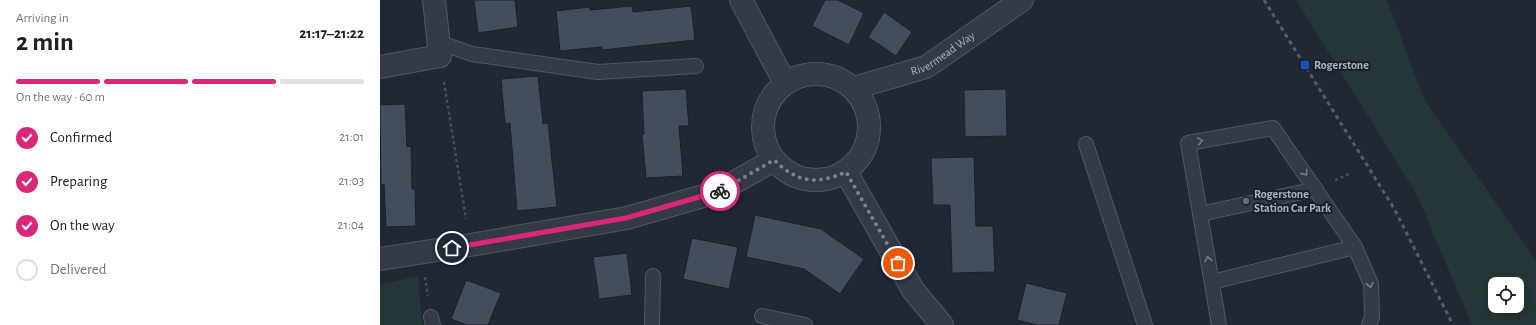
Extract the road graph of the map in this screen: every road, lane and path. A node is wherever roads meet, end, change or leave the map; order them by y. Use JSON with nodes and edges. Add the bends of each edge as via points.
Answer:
{"nodes":[{"id":1,"x":434,"y":0,"type":"edge"},
{"id":2,"x":741,"y":0,"type":"edge"},
{"id":3,"x":1022,"y":0,"type":"edge"},
{"id":4,"x":439,"y":49,"type":"junction"},
{"id":5,"x":380,"y":66,"type":"edge"},
{"id":6,"x":696,"y":66,"type":"dead end"},
{"id":7,"x":785,"y":83,"type":"junction"},
{"id":8,"x":854,"y":88,"type":"junction"},
{"id":9,"x":1086,"y":144,"type":"dead end"},
{"id":10,"x":774,"y":160,"type":"junction"},
{"id":11,"x":846,"y":172,"type":"junction"},
{"id":12,"x":1316,"y":189,"type":"junction"},
{"id":13,"x":1200,"y":214,"type":"junction"},
{"id":14,"x":470,"y":245,"type":"junction"},
{"id":15,"x":1355,"y":247,"type":"junction"},
{"id":16,"x":421,"y":253,"type":"junction"},
{"id":17,"x":380,"y":259,"type":"edge"},
{"id":18,"x":653,"y":276,"type":"dead end"},
{"id":19,"x":1212,"y":282,"type":"junction"},
{"id":20,"x":762,"y":316,"type":"dead end"},
{"id":21,"x":432,"y":321,"type":"edge"},
{"id":22,"x":652,"y":325,"type":"edge"},
{"id":23,"x":805,"y":325,"type":"edge"},
{"id":24,"x":942,"y":325,"type":"edge"},
{"id":25,"x":1145,"y":325,"type":"edge"},
{"id":26,"x":1219,"y":325,"type":"edge"},
{"id":27,"x":1369,"y":325,"type":"edge"}],
"edges":[{"from":1,"to":4,"type":"street"},
{"from":2,"to":7,"type":"street"},
{"from":3,"to":8,"type":"street","name":"Rivermead Way","via":[[926,67]]},
{"from":4,"to":5,"type":"street"},
{"from":4,"to":6,"type":"lane","via":[[598,72]]},
{"from":4,"to":14,"type":"path"},
{"from":7,"to":8,"type":"street","via":[[809,74],[826,74],[844,80]]},
{"from":7,"to":10,"type":"street","via":[[772,95],[765,110],[765,144]]},
{"from":8,"to":11,"type":"street","via":[[867,106],[870,120],[867,146]]},
{"from":9,"to":25,"type":"lane"},
{"from":10,"to":11,"type":"street","via":[[785,170],[812,181],[831,179]]},
{"from":10,"to":14,"type":"street","via":[[717,192],[634,216]]},
{"from":11,"to":24,"type":"street","via":[[912,290]]},
{"from":12,"to":13,"type":"lane"},
{"from":13,"to":12,"type":"lane","one_way":true,"via":[[1188,143],[1273,128]]},
{"from":12,"to":15,"type":"lane"},
{"from":19,"to":13,"type":"lane","one_way":true},
{"from":14,"to":16,"type":"street"},
{"from":15,"to":19,"type":"lane"},
{"from":15,"to":27,"type":"lane","one_way":true,"via":[[1371,284],[1372,318]]},
{"from":16,"to":17,"type":"street"},
{"from":16,"to":21,"type":"path"},
{"from":18,"to":22,"type":"lane"},
{"from":19,"to":26,"type":"lane"},
{"from":20,"to":23,"type":"lane"}]}
